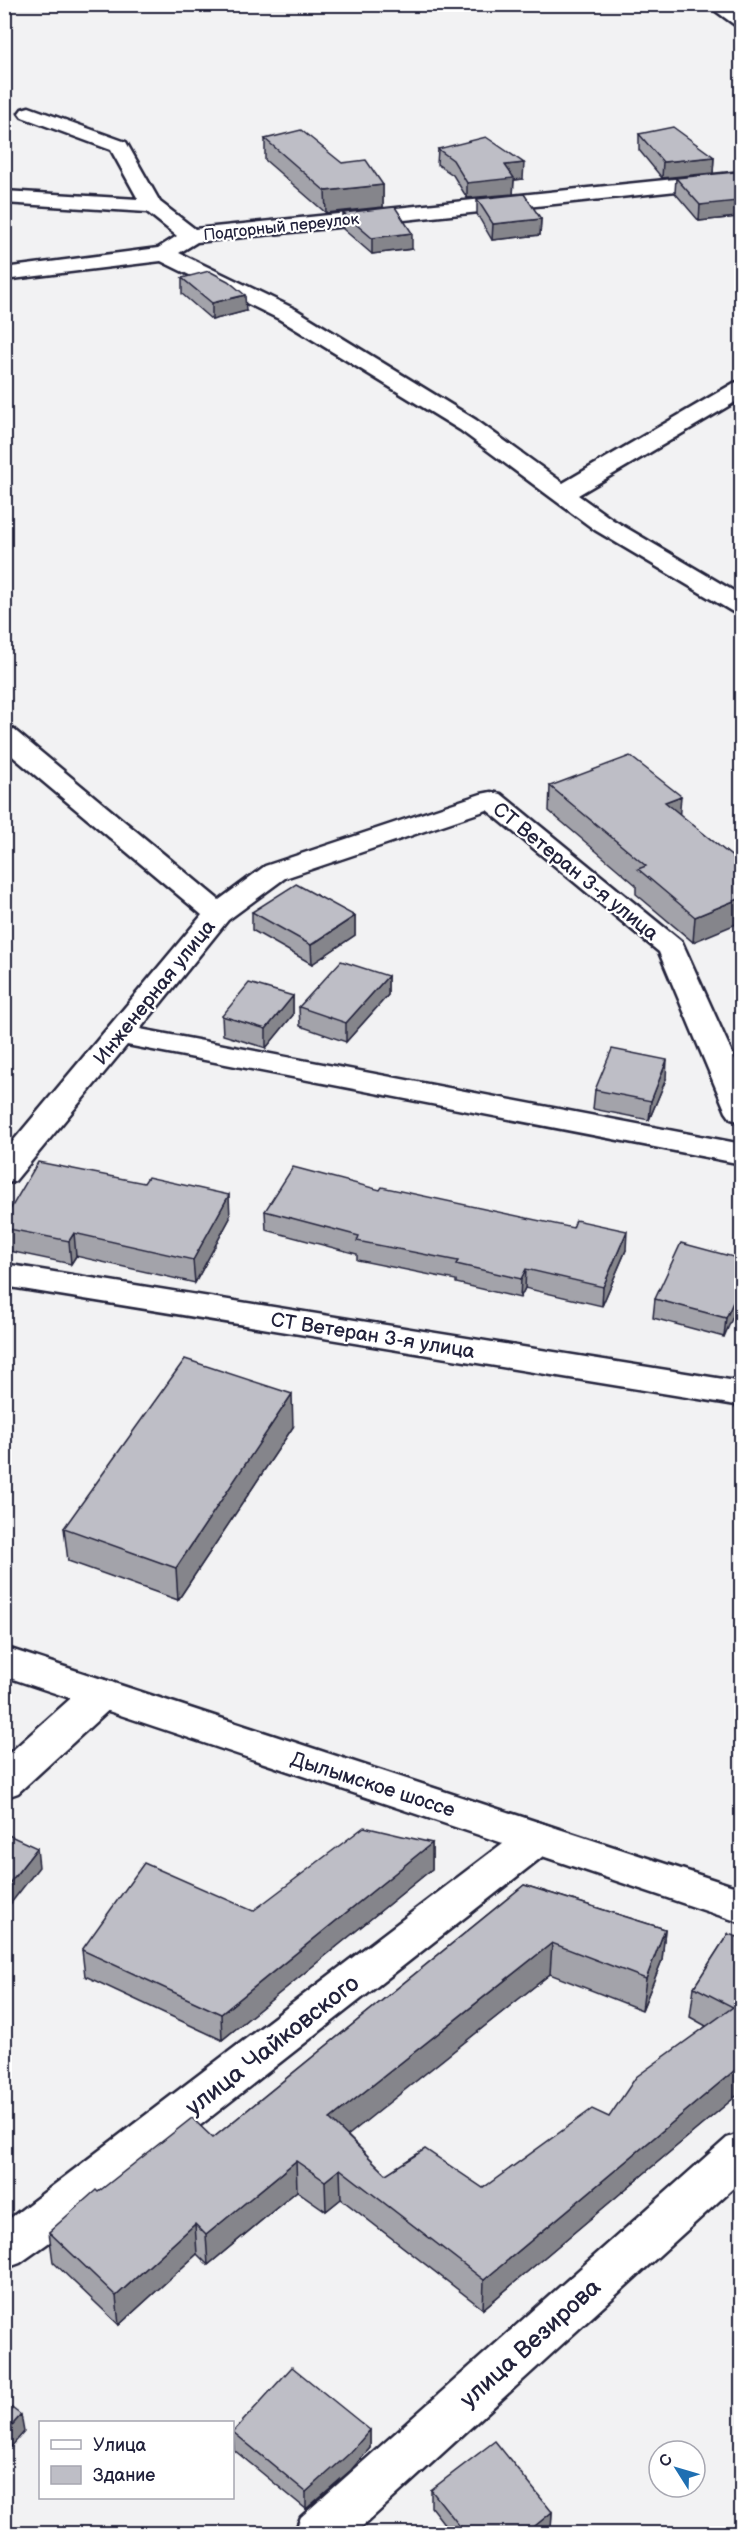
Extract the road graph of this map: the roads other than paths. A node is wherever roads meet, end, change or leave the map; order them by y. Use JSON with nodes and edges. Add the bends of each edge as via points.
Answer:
{"nodes":[{"id":1,"x":741,"y":4,"type":"edge"},
{"id":2,"x":718,"y":6,"type":"edge"},
{"id":3,"x":741,"y":21,"type":"edge"},
{"id":4,"x":29,"y":112,"type":"dead end"},
{"id":5,"x":741,"y":178,"type":"edge"},
{"id":6,"x":4,"y":196,"type":"edge"},
{"id":7,"x":152,"y":206,"type":"junction"},
{"id":8,"x":191,"y":236,"type":"junction"},
{"id":9,"x":164,"y":254,"type":"junction"},
{"id":10,"x":4,"y":274,"type":"edge"},
{"id":11,"x":741,"y":388,"type":"edge"},
{"id":12,"x":562,"y":494,"type":"junction"},
{"id":13,"x":741,"y":607,"type":"edge"},
{"id":14,"x":4,"y":735,"type":"edge"},
{"id":15,"x":218,"y":914,"type":"junction"},
{"id":16,"x":119,"y":1034,"type":"junction"},
{"id":17,"x":741,"y":1112,"type":"edge"},
{"id":18,"x":741,"y":1154,"type":"edge"},
{"id":19,"x":4,"y":1174,"type":"edge"},
{"id":20,"x":4,"y":1275,"type":"edge"},
{"id":21,"x":741,"y":1394,"type":"edge"},
{"id":22,"x":4,"y":1661,"type":"edge"},
{"id":23,"x":101,"y":1694,"type":"junction"},
{"id":24,"x":4,"y":1782,"type":"edge"},
{"id":25,"x":538,"y":1838,"type":"junction"},
{"id":26,"x":741,"y":1906,"type":"edge"},
{"id":27,"x":741,"y":2152,"type":"edge"},
{"id":28,"x":4,"y":2249,"type":"edge"},
{"id":29,"x":318,"y":2534,"type":"edge"}],
"edges":[{"from":1,"to":2,"type":"street"},
{"from":2,"to":3,"type":"street"},
{"from":4,"to":7,"type":"street","via":[[119,146]]},
{"from":5,"to":8,"type":"street","name":"Подгорный переулок"},
{"from":6,"to":7,"type":"street"},
{"from":7,"to":8,"type":"street"},
{"from":8,"to":9,"type":"street","name":"Подгорный переулок"},
{"from":9,"to":10,"type":"street","name":"Подгорный переулок"},
{"from":9,"to":12,"type":"street","via":[[287,314],[468,425]]},
{"from":11,"to":12,"type":"street"},
{"from":12,"to":13,"type":"street","via":[[604,525]]},
{"from":14,"to":15,"type":"street","name":"Инженерная улица"},
{"from":15,"to":16,"type":"street","name":"Инженерная улица"},
{"from":15,"to":17,"type":"street","name":"СТ Ветеран 3-я улица","via":[[275,872],[491,800],[672,948]]},
{"from":16,"to":18,"type":"street"},
{"from":16,"to":19,"type":"street","name":"Инженерная улица"},
{"from":20,"to":21,"type":"street","name":"СТ Ветеран 3-я улица"},
{"from":22,"to":23,"type":"street","name":"Дылымское шоссе"},
{"from":23,"to":24,"type":"street"},
{"from":23,"to":25,"type":"street","name":"Дылымское шоссе"},
{"from":25,"to":26,"type":"street","name":"Дылымское шоссе"},
{"from":25,"to":28,"type":"street","name":"улица Чайковского"},
{"from":27,"to":29,"type":"street","name":"улица Везирова"}]}
